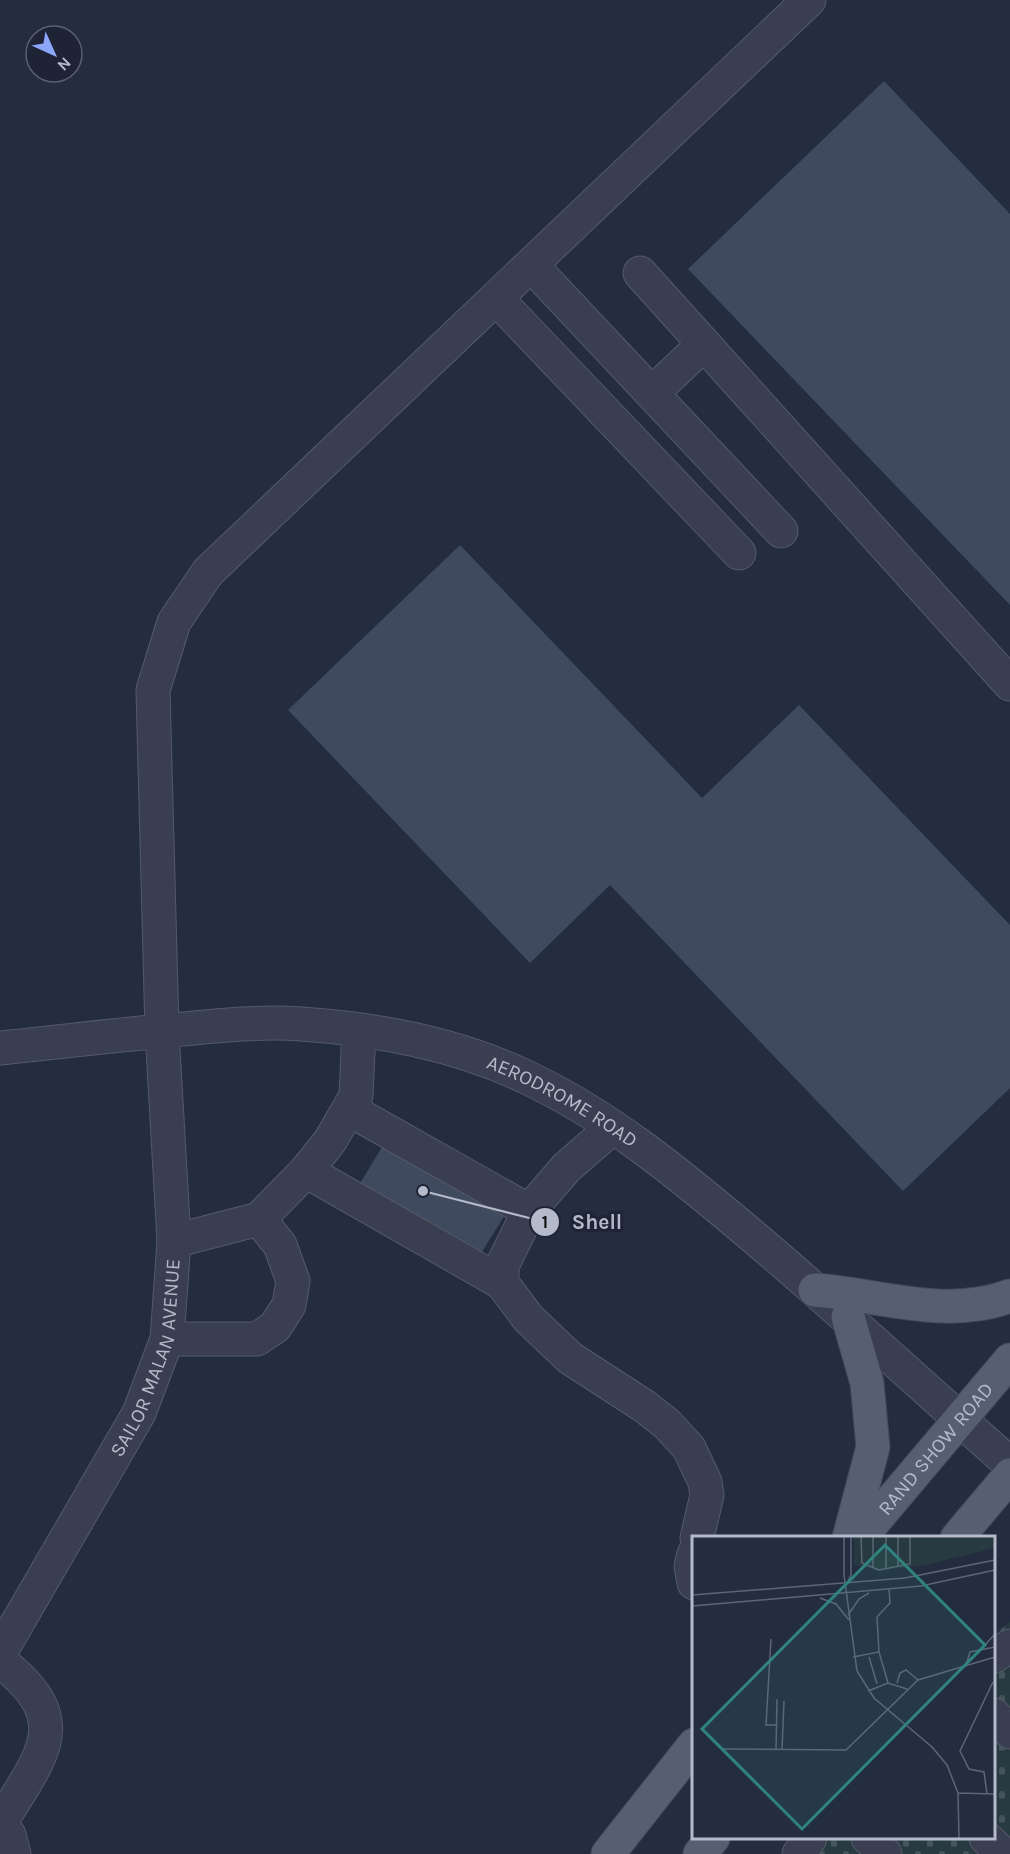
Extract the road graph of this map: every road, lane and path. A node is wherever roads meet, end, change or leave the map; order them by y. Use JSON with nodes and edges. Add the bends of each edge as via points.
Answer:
{"nodes":[{"id":1,"x":809,"y":0,"type":"edge"},
{"id":2,"x":532,"y":266,"type":"junction"},
{"id":3,"x":640,"y":273,"type":"dead end"},
{"id":4,"x":497,"y":299,"type":"junction"},
{"id":5,"x":704,"y":344,"type":"junction"},
{"id":6,"x":652,"y":393,"type":"junction"},
{"id":7,"x":781,"y":531,"type":"dead end"},
{"id":8,"x":739,"y":554,"type":"dead end"},
{"id":9,"x":1010,"y":684,"type":"edge"},
{"id":10,"x":359,"y":1030,"type":"junction"},
{"id":11,"x":162,"y":1031,"type":"junction"},
{"id":12,"x":0,"y":1048,"type":"edge"},
{"id":13,"x":350,"y":1110,"type":"junction"},
{"id":14,"x":614,"y":1127,"type":"junction"},
{"id":15,"x":306,"y":1171,"type":"junction"},
{"id":16,"x":529,"y":1211,"type":"junction"},
{"id":17,"x":259,"y":1220,"type":"junction"},
{"id":18,"x":174,"y":1240,"type":"junction"},
{"id":19,"x":501,"y":1284,"type":"junction"},
{"id":20,"x":815,"y":1290,"type":"junction"},
{"id":21,"x":1010,"y":1296,"type":"edge"},
{"id":22,"x":848,"y":1317,"type":"junction"},
{"id":23,"x":167,"y":1339,"type":"junction"},
{"id":24,"x":1010,"y":1360,"type":"edge"},
{"id":25,"x":958,"y":1419,"type":"junction"},
{"id":26,"x":1010,"y":1464,"type":"edge"},
{"id":27,"x":1010,"y":1474,"type":"edge"},
{"id":28,"x":697,"y":1536,"type":"edge"},
{"id":29,"x":850,"y":1536,"type":"edge"},
{"id":30,"x":862,"y":1536,"type":"edge"},
{"id":31,"x":959,"y":1536,"type":"edge"},
{"id":32,"x":1010,"y":1646,"type":"edge"},
{"id":33,"x":0,"y":1653,"type":"edge"},
{"id":34,"x":995,"y":1655,"type":"edge"},
{"id":35,"x":0,"y":1661,"type":"edge"},
{"id":36,"x":995,"y":1717,"type":"edge"},
{"id":37,"x":1010,"y":1731,"type":"edge"},
{"id":38,"x":692,"y":1746,"type":"edge"},
{"id":39,"x":0,"y":1825,"type":"edge"},
{"id":40,"x":712,"y":1839,"type":"edge"},
{"id":41,"x":809,"y":1839,"type":"edge"},
{"id":42,"x":869,"y":1839,"type":"edge"},
{"id":43,"x":987,"y":1839,"type":"edge"},
{"id":44,"x":14,"y":1854,"type":"edge"},
{"id":45,"x":608,"y":1854,"type":"edge"},
{"id":46,"x":700,"y":1854,"type":"edge"},
{"id":47,"x":799,"y":1854,"type":"edge"},
{"id":48,"x":885,"y":1854,"type":"edge"},
{"id":49,"x":1003,"y":1854,"type":"edge"}],
"edges":[{"from":1,"to":2,"type":"street","name":"SAILOR MALAN AVENUE"},
{"from":2,"to":4,"type":"street","name":"SAILOR MALAN AVENUE"},
{"from":2,"to":6,"type":"street"},
{"from":3,"to":5,"type":"street"},
{"from":4,"to":8,"type":"street"},
{"from":4,"to":11,"type":"street","name":"SAILOR MALAN AVENUE","via":[[208,572],[174,622],[153,690]]},
{"from":5,"to":6,"type":"street"},
{"from":5,"to":9,"type":"street"},
{"from":6,"to":7,"type":"street"},
{"from":10,"to":11,"type":"street","name":"AERODROME ROAD","via":[[298,1023]]},
{"from":10,"to":13,"type":"street","via":[[356,1096]]},
{"from":10,"to":14,"type":"street","name":"AERODROME ROAD","via":[[459,1052],[523,1076]]},
{"from":11,"to":12,"type":"street","name":"AERODROME ROAD"},
{"from":11,"to":18,"type":"street","name":"SAILOR MALAN AVENUE"},
{"from":13,"to":15,"type":"street"},
{"from":13,"to":16,"type":"street"},
{"from":14,"to":16,"type":"street","via":[[566,1168]]},
{"from":14,"to":20,"type":"street","name":"AERODROME ROAD","via":[[679,1175]]},
{"from":15,"to":17,"type":"street"},
{"from":15,"to":19,"type":"street"},
{"from":16,"to":19,"type":"street","via":[[502,1266]]},
{"from":17,"to":18,"type":"street"},
{"from":17,"to":23,"type":"street","via":[[280,1245],[293,1281],[289,1305],[275,1328],[257,1339]]},
{"from":18,"to":23,"type":"street","name":"SAILOR MALAN AVENUE"},
{"from":19,"to":28,"type":"street","via":[[528,1318],[570,1358],[644,1406],[689,1448],[707,1495]]},
{"from":20,"to":21,"type":"main road","via":[[937,1308],[990,1304]]},
{"from":20,"to":22,"type":"street","name":"AERODROME ROAD"},
{"from":22,"to":25,"type":"street","name":"AERODROME ROAD"},
{"from":22,"to":29,"type":"main road","via":[[867,1383],[873,1447]]},
{"from":23,"to":33,"type":"street","name":"SAILOR MALAN AVENUE","via":[[139,1413]]},
{"from":24,"to":25,"type":"main road","name":"RAND SHOW ROAD"},
{"from":25,"to":26,"type":"street","name":"AERODROME ROAD"},
{"from":25,"to":30,"type":"main road","name":"RAND SHOW ROAD"},
{"from":27,"to":31,"type":"main road"},
{"from":32,"to":34,"type":"street"},
{"from":35,"to":39,"type":"street","via":[[31,1687],[41,1702],[46,1732],[39,1758]]},
{"from":36,"to":37,"type":"street"},
{"from":38,"to":45,"type":"main road"},
{"from":39,"to":44,"type":"street","via":[[9,1835]]},
{"from":40,"to":46,"type":"main road"},
{"from":41,"to":47,"type":"street"},
{"from":42,"to":48,"type":"street"},
{"from":43,"to":49,"type":"street"}]}
